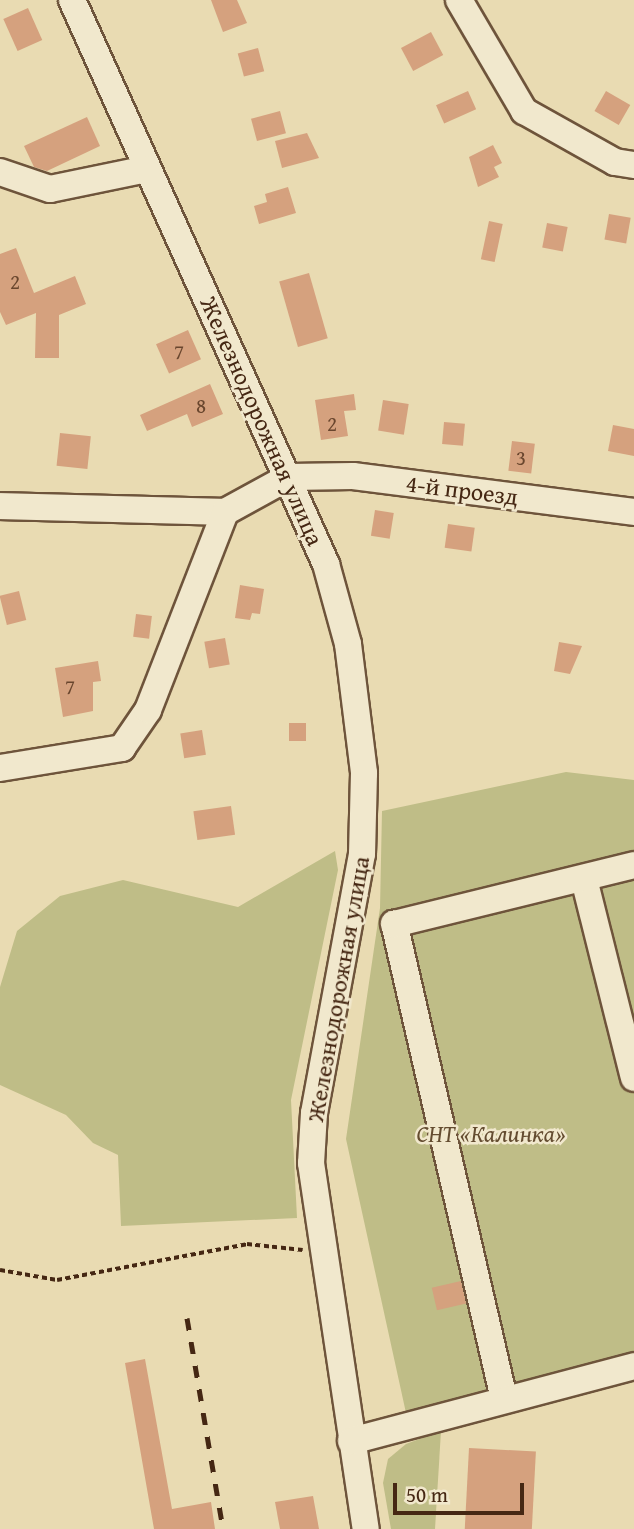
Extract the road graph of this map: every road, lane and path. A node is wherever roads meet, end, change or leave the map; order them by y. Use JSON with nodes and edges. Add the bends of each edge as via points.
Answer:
{"nodes":[{"id":1,"x":72,"y":0,"type":"edge"},
{"id":2,"x":459,"y":0,"type":"edge"},
{"id":3,"x":634,"y":165,"type":"edge"},
{"id":4,"x":147,"y":169,"type":"junction"},
{"id":5,"x":0,"y":172,"type":"edge"},
{"id":6,"x":289,"y":477,"type":"junction"},
{"id":7,"x":0,"y":506,"type":"edge"},
{"id":8,"x":225,"y":512,"type":"junction"},
{"id":9,"x":634,"y":512,"type":"edge"},
{"id":10,"x":0,"y":768,"type":"edge"},
{"id":11,"x":634,"y":865,"type":"edge"},
{"id":12,"x":584,"y":878,"type":"junction"},
{"id":13,"x":634,"y":1078,"type":"edge"},
{"id":14,"x":321,"y":1258,"type":"junction"},
{"id":15,"x":0,"y":1270,"type":"edge"},
{"id":16,"x":634,"y":1366,"type":"edge"},
{"id":17,"x":504,"y":1399,"type":"junction"},
{"id":18,"x":351,"y":1441,"type":"junction"},
{"id":19,"x":366,"y":1529,"type":"edge"}],
"edges":[{"from":1,"to":4,"type":"street","name":"Железнодорожная улица"},
{"from":2,"to":3,"type":"street","via":[[524,111],[615,162]]},
{"from":4,"to":5,"type":"street","via":[[50,189]]},
{"from":4,"to":6,"type":"street","name":"Железнодорожная улица"},
{"from":6,"to":8,"type":"street"},
{"from":6,"to":9,"type":"street","name":"4-й проезд","via":[[353,476]]},
{"from":6,"to":14,"type":"street","name":"Железнодорожная улица","via":[[339,603],[364,773],[356,902],[314,1113],[311,1163]]},
{"from":7,"to":8,"type":"street"},
{"from":8,"to":10,"type":"street","via":[[149,710],[122,748]]},
{"from":11,"to":12,"type":"street"},
{"from":12,"to":13,"type":"street"},
{"from":12,"to":17,"type":"street","via":[[394,924]]},
{"from":14,"to":15,"type":"path","via":[[290,1245],[247,1244],[57,1280]]},
{"from":14,"to":18,"type":"street","name":"Железнодорожная улица"},
{"from":16,"to":17,"type":"street"},
{"from":17,"to":18,"type":"street"},
{"from":18,"to":19,"type":"street","name":"Железнодорожная улица"}]}
